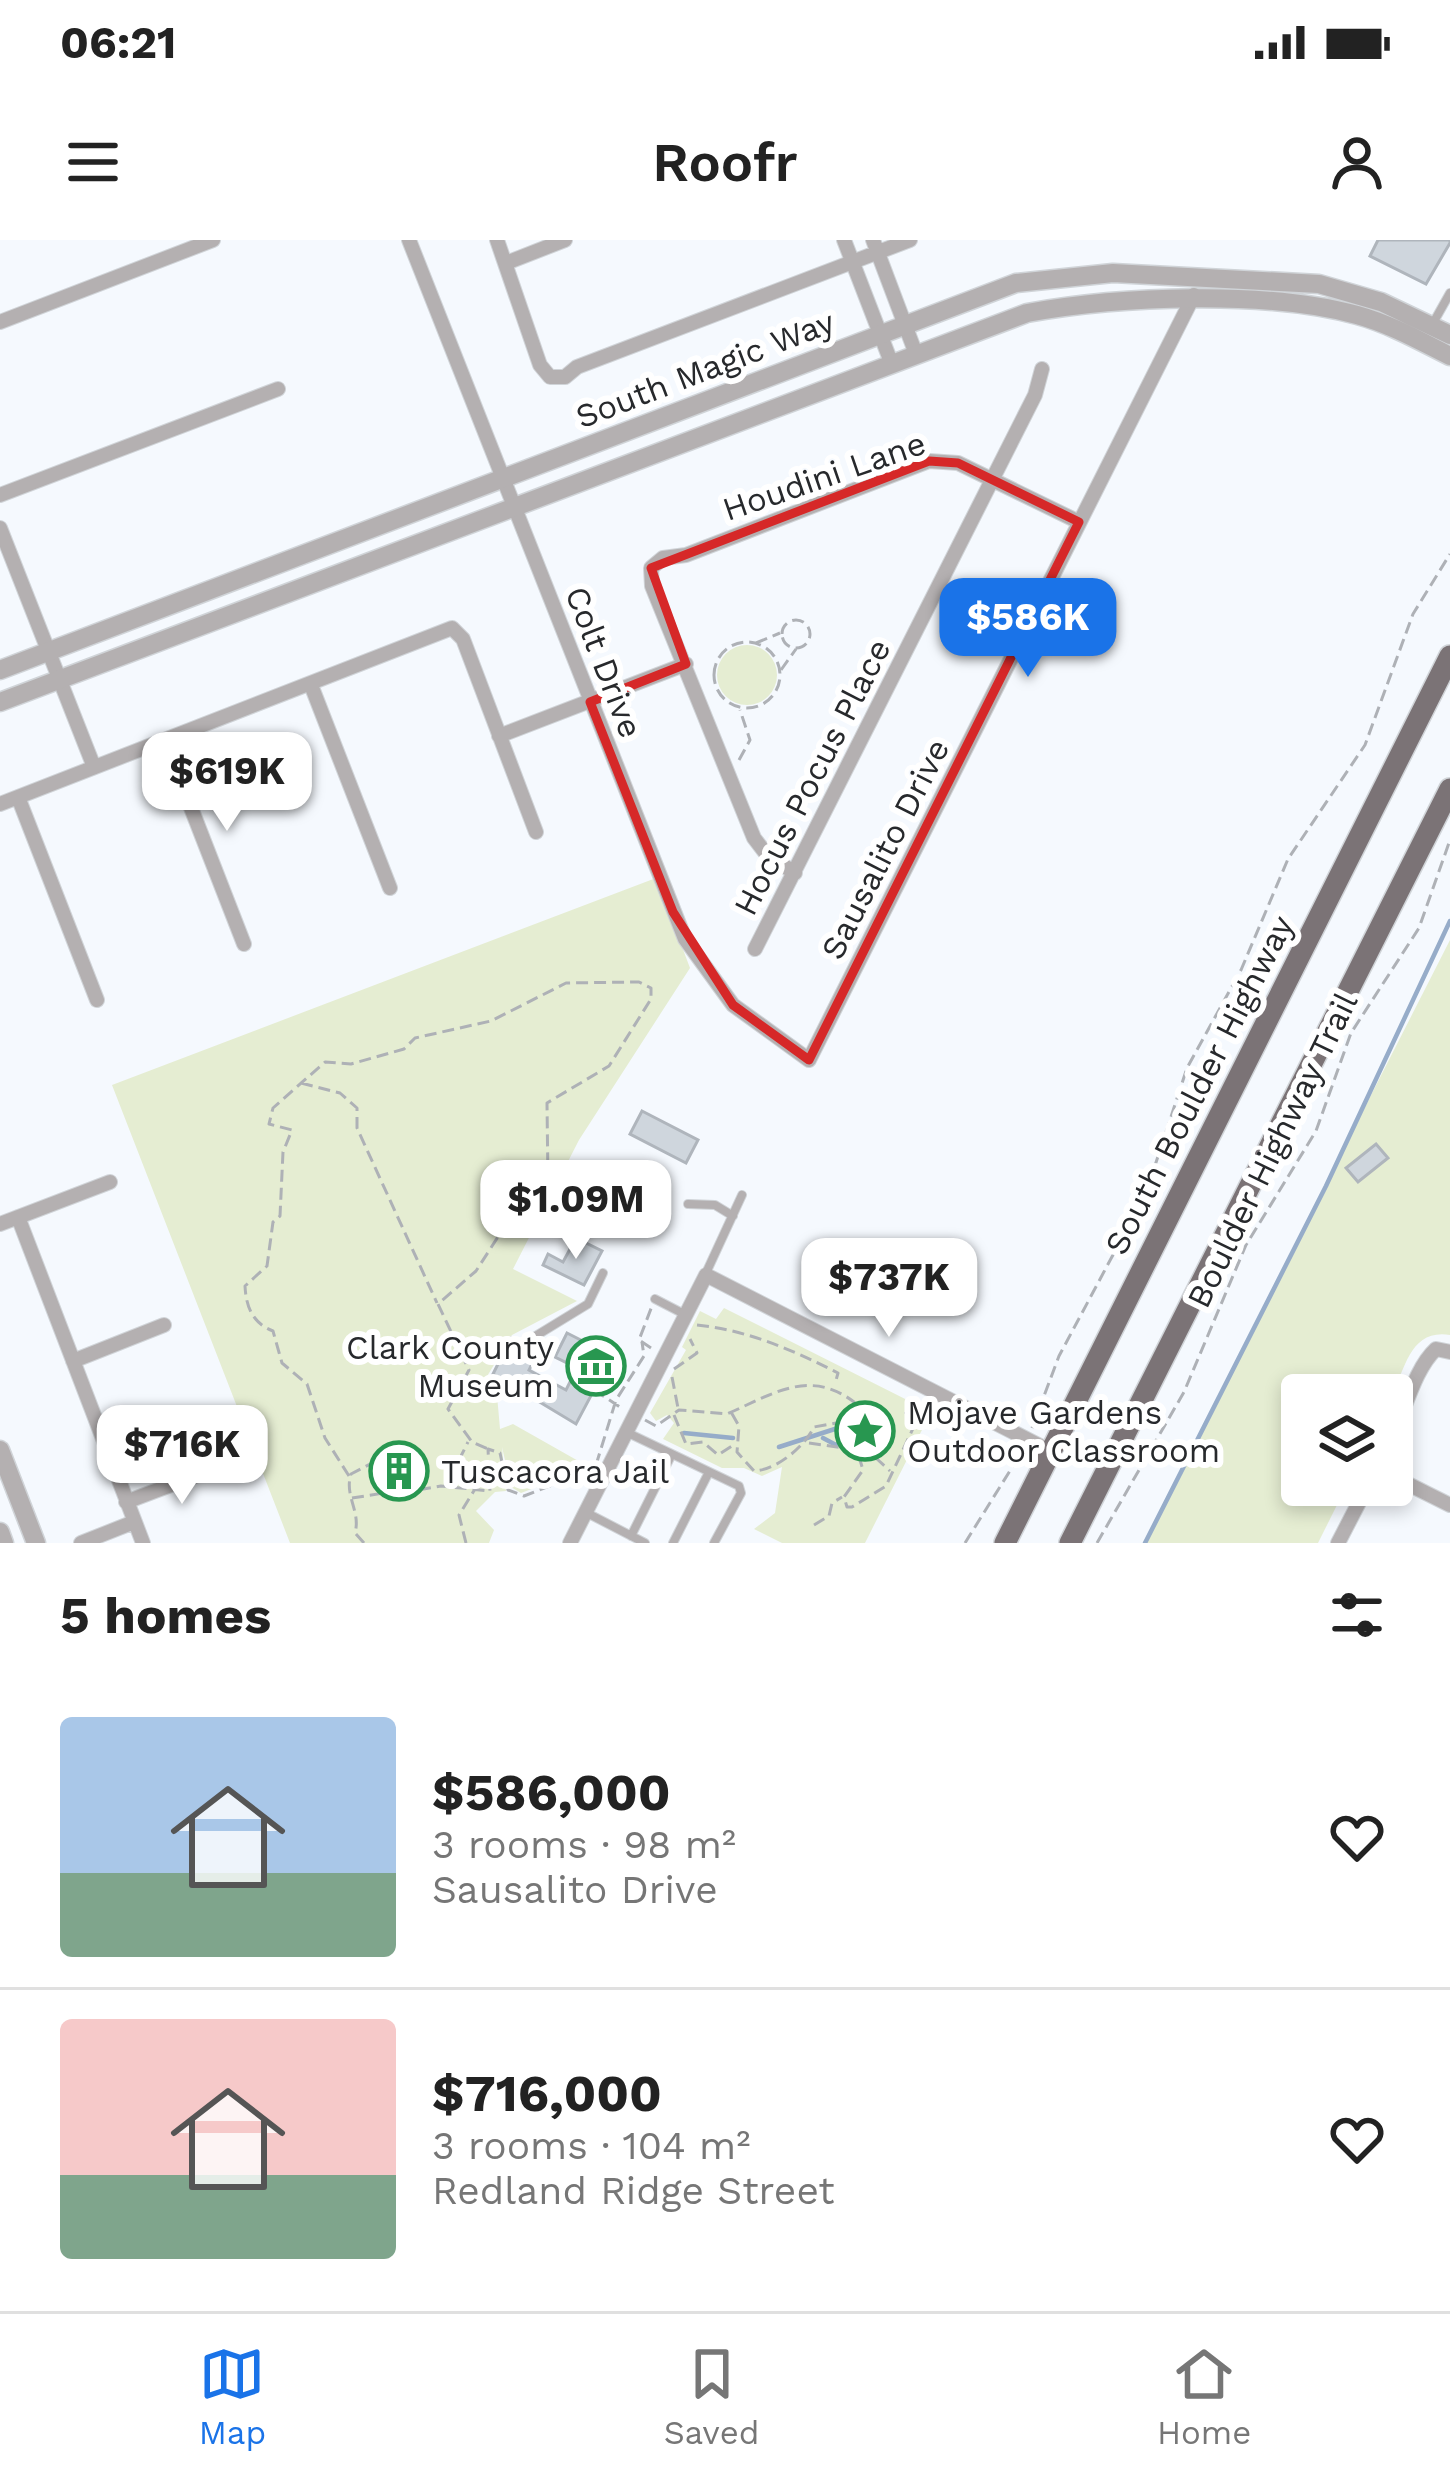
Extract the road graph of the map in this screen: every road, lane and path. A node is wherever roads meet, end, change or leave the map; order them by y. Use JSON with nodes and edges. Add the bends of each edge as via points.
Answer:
{"nodes":[{"id":1,"x":213,"y":240,"type":"edge"},
{"id":2,"x":409,"y":240,"type":"edge"},
{"id":3,"x":496,"y":240,"type":"edge"},
{"id":4,"x":565,"y":240,"type":"edge"},
{"id":5,"x":844,"y":240,"type":"edge"},
{"id":6,"x":910,"y":240,"type":"edge"},
{"id":7,"x":875,"y":246,"type":"edge"},
{"id":8,"x":852,"y":262,"type":"junction"},
{"id":9,"x":506,"y":263,"type":"junction"},
{"id":10,"x":1203,"y":277,"type":"junction"},
{"id":11,"x":1450,"y":293,"type":"edge"},
{"id":12,"x":1191,"y":301,"type":"junction"},
{"id":13,"x":0,"y":322,"type":"edge"},
{"id":14,"x":906,"y":325,"type":"junction"},
{"id":15,"x":881,"y":334,"type":"junction"},
{"id":16,"x":1427,"y":334,"type":"junction"},
{"id":17,"x":1450,"y":335,"type":"edge"},
{"id":18,"x":916,"y":354,"type":"junction"},
{"id":19,"x":1450,"y":356,"type":"edge"},
{"id":20,"x":891,"y":362,"type":"junction"},
{"id":21,"x":1042,"y":369,"type":"dead end"},
{"id":22,"x":278,"y":389,"type":"dead end"},
{"id":23,"x":503,"y":478,"type":"junction"},
{"id":24,"x":993,"y":479,"type":"junction"},
{"id":25,"x":0,"y":495,"type":"edge"},
{"id":26,"x":515,"y":506,"type":"junction"},
{"id":27,"x":1079,"y":522,"type":"junction"},
{"id":28,"x":0,"y":528,"type":"edge"},
{"id":29,"x":1450,"y":554,"type":"edge"},
{"id":30,"x":782,"y":633,"type":"junction"},
{"id":31,"x":756,"y":643,"type":"junction"},
{"id":32,"x":796,"y":649,"type":"junction"},
{"id":33,"x":49,"y":651,"type":"junction"},
{"id":34,"x":1450,"y":656,"type":"edge"},
{"id":35,"x":686,"y":664,"type":"junction"},
{"id":36,"x":714,"y":667,"type":"junction"},
{"id":37,"x":0,"y":670,"type":"edge"},
{"id":38,"x":703,"y":672,"type":"dead end"},
{"id":39,"x":780,"y":672,"type":"junction"},
{"id":40,"x":60,"y":680,"type":"junction"},
{"id":41,"x":311,"y":685,"type":"junction"},
{"id":42,"x":0,"y":702,"type":"edge"},
{"id":43,"x":590,"y":702,"type":"junction"},
{"id":44,"x":740,"y":708,"type":"junction"},
{"id":45,"x":500,"y":736,"type":"junction"},
{"id":46,"x":165,"y":741,"type":"junction"},
{"id":47,"x":738,"y":761,"type":"dead end"},
{"id":48,"x":94,"y":767,"type":"junction"},
{"id":49,"x":1450,"y":789,"type":"edge"},
{"id":50,"x":18,"y":796,"type":"junction"},
{"id":51,"x":0,"y":803,"type":"edge"},
{"id":52,"x":536,"y":832,"type":"dead end"},
{"id":53,"x":1450,"y":840,"type":"edge"},
{"id":54,"x":795,"y":872,"type":"junction"},
{"id":55,"x":390,"y":888,"type":"dead end"},
{"id":56,"x":244,"y":944,"type":"dead end"},
{"id":57,"x":755,"y":949,"type":"dead end"},
{"id":58,"x":97,"y":1000,"type":"dead end"},
{"id":59,"x":809,"y":1060,"type":"joint"},
{"id":60,"x":300,"y":1083,"type":"junction"},
{"id":61,"x":110,"y":1182,"type":"dead end"},
{"id":62,"x":742,"y":1195,"type":"dead end"},
{"id":63,"x":688,"y":1204,"type":"dead end"},
{"id":64,"x":733,"y":1216,"type":"junction"},
{"id":65,"x":18,"y":1217,"type":"junction"},
{"id":66,"x":0,"y":1224,"type":"edge"},
{"id":67,"x":603,"y":1273,"type":"dead end"},
{"id":68,"x":706,"y":1275,"type":"junction"},
{"id":69,"x":655,"y":1299,"type":"joint"},
{"id":70,"x":438,"y":1304,"type":"junction"},
{"id":71,"x":684,"y":1314,"type":"junction"},
{"id":72,"x":164,"y":1324,"type":"dead end"},
{"id":73,"x":534,"y":1337,"type":"dead end"},
{"id":74,"x":642,"y":1342,"type":"junction"},
{"id":75,"x":1443,"y":1351,"type":"edge"},
{"id":76,"x":664,"y":1356,"type":"junction"},
{"id":77,"x":73,"y":1361,"type":"junction"},
{"id":78,"x":834,"y":1388,"type":"junction"},
{"id":79,"x":594,"y":1390,"type":"dead end"},
{"id":80,"x":1413,"y":1396,"type":"edge"},
{"id":81,"x":617,"y":1405,"type":"junction"},
{"id":82,"x":679,"y":1410,"type":"junction"},
{"id":83,"x":628,"y":1412,"type":"dead end"},
{"id":84,"x":731,"y":1412,"type":"junction"},
{"id":85,"x":904,"y":1412,"type":"dead end"},
{"id":86,"x":672,"y":1414,"type":"junction"},
{"id":87,"x":653,"y":1425,"type":"dead end"},
{"id":88,"x":626,"y":1432,"type":"junction"},
{"id":89,"x":470,"y":1439,"type":"junction"},
{"id":90,"x":1026,"y":1439,"type":"junction"},
{"id":91,"x":807,"y":1442,"type":"junction"},
{"id":92,"x":886,"y":1442,"type":"dead end"},
{"id":93,"x":738,"y":1444,"type":"junction"},
{"id":94,"x":488,"y":1449,"type":"junction"},
{"id":95,"x":0,"y":1450,"type":"edge"},
{"id":96,"x":1050,"y":1450,"type":"junction"},
{"id":97,"x":672,"y":1454,"type":"junction"},
{"id":98,"x":221,"y":1466,"type":"dead end"},
{"id":99,"x":601,"y":1469,"type":"junction"},
{"id":100,"x":710,"y":1472,"type":"junction"},
{"id":101,"x":891,"y":1473,"type":"junction"},
{"id":102,"x":349,"y":1476,"type":"junction"},
{"id":103,"x":1413,"y":1486,"type":"edge"},
{"id":104,"x":456,"y":1487,"type":"junction"},
{"id":105,"x":476,"y":1488,"type":"junction"},
{"id":106,"x":508,"y":1490,"type":"junction"},
{"id":107,"x":490,"y":1491,"type":"junction"},
{"id":108,"x":388,"y":1492,"type":"junction"},
{"id":109,"x":844,"y":1497,"type":"junction"},
{"id":110,"x":350,"y":1498,"type":"junction"},
{"id":111,"x":126,"y":1502,"type":"junction"},
{"id":112,"x":1450,"y":1505,"type":"edge"},
{"id":113,"x":1356,"y":1506,"type":"edge"},
{"id":114,"x":586,"y":1512,"type":"junction"},
{"id":115,"x":134,"y":1522,"type":"junction"},
{"id":116,"x":814,"y":1525,"type":"dead end"},
{"id":117,"x":0,"y":1532,"type":"edge"},
{"id":118,"x":631,"y":1536,"type":"junction"},
{"id":119,"x":4,"y":1543,"type":"edge"},
{"id":120,"x":36,"y":1543,"type":"edge"},
{"id":121,"x":81,"y":1543,"type":"edge"},
{"id":122,"x":143,"y":1543,"type":"edge"},
{"id":123,"x":364,"y":1543,"type":"edge"},
{"id":124,"x":466,"y":1543,"type":"edge"},
{"id":125,"x":570,"y":1543,"type":"edge"},
{"id":126,"x":645,"y":1543,"type":"edge"},
{"id":127,"x":673,"y":1543,"type":"edge"},
{"id":128,"x":714,"y":1543,"type":"edge"},
{"id":129,"x":965,"y":1543,"type":"edge"},
{"id":130,"x":1005,"y":1543,"type":"edge"},
{"id":131,"x":1070,"y":1543,"type":"edge"},
{"id":132,"x":1097,"y":1543,"type":"edge"},
{"id":133,"x":1338,"y":1543,"type":"edge"}],
"edges":[{"from":1,"to":13,"type":"street"},
{"from":2,"to":23,"type":"street","name":"Colt Drive"},
{"from":3,"to":9,"type":"street"},
{"from":4,"to":9,"type":"street"},
{"from":5,"to":8,"type":"street"},
{"from":6,"to":7,"type":"street"},
{"from":7,"to":8,"type":"street"},
{"from":7,"to":14,"type":"street"},
{"from":8,"to":9,"type":"street","via":[[565,377],[550,377],[541,365]]},
{"from":8,"to":15,"type":"street"},
{"from":10,"to":12,"type":"street","name":"Sausalito Drive"},
{"from":10,"to":14,"type":"street","name":"South Magic Way","via":[[1047,277]]},
{"from":10,"to":16,"type":"street","name":"South Magic Way","via":[[1346,289]]},
{"from":11,"to":16,"type":"lane"},
{"from":12,"to":16,"type":"street","name":"South Magic Way","via":[[1286,303]]},
{"from":12,"to":18,"type":"street","name":"South Magic Way","via":[[1042,310]]},
{"from":12,"to":27,"type":"street","name":"Sausalito Drive"},
{"from":14,"to":15,"type":"street","name":"South Magic Way"},
{"from":14,"to":18,"type":"street"},
{"from":15,"to":20,"type":"street"},
{"from":15,"to":23,"type":"street","name":"South Magic Way"},
{"from":16,"to":17,"type":"street","name":"South Magic Way"},
{"from":16,"to":19,"type":"street","name":"South Magic Way"},
{"from":18,"to":20,"type":"street","name":"South Magic Way"},
{"from":20,"to":26,"type":"street","name":"South Magic Way"},
{"from":21,"to":24,"type":"street","name":"Hocus Pocus Place"},
{"from":22,"to":25,"type":"street"},
{"from":23,"to":26,"type":"street","name":"Colt Drive"},
{"from":23,"to":33,"type":"street","name":"South Magic Way"},
{"from":24,"to":27,"type":"street","name":"Houdini Lane"},
{"from":24,"to":35,"type":"street","name":"Houdini Lane","via":[[958,463],[928,461],[663,558],[651,568],[652,586]]},
{"from":24,"to":54,"type":"street","name":"Hocus Pocus Place"},
{"from":26,"to":40,"type":"street","name":"South Magic Way"},
{"from":26,"to":43,"type":"street","name":"Colt Drive"},
{"from":27,"to":59,"type":"street","name":"Sausalito Drive"},
{"from":28,"to":33,"type":"street"},
{"from":29,"to":90,"type":"path","via":[[1413,614],[1365,745],[1288,859],[1187,1068],[1146,1193],[1070,1334]]},
{"from":30,"to":31,"type":"path"},
{"from":30,"to":32,"type":"path"},
{"from":30,"to":32,"type":"path","via":[[788,622],[805,623],[810,638]]},
{"from":31,"to":36,"type":"path","via":[[730,646]]},
{"from":31,"to":39,"type":"path"},
{"from":32,"to":39,"type":"path"},
{"from":33,"to":37,"type":"street","name":"South Magic Way"},
{"from":33,"to":40,"type":"street"},
{"from":34,"to":96,"type":"main road","name":"South Boulder Highway"},
{"from":35,"to":43,"type":"street"},
{"from":35,"to":54,"type":"street","via":[[754,838]]},
{"from":36,"to":38,"type":"path"},
{"from":36,"to":44,"type":"path","via":[[718,693]]},
{"from":39,"to":44,"type":"path","via":[[770,699]]},
{"from":40,"to":42,"type":"street","name":"South Magic Way"},
{"from":40,"to":48,"type":"street"},
{"from":41,"to":45,"type":"street","via":[[452,628]]},
{"from":41,"to":46,"type":"street"},
{"from":41,"to":55,"type":"street"},
{"from":43,"to":45,"type":"street"},
{"from":43,"to":59,"type":"street","name":"Colt Drive","via":[[691,950],[744,1015]]},
{"from":44,"to":47,"type":"path","via":[[750,740]]},
{"from":45,"to":52,"type":"street"},
{"from":46,"to":48,"type":"street"},
{"from":46,"to":56,"type":"street"},
{"from":48,"to":50,"type":"street"},
{"from":49,"to":131,"type":"main road"},
{"from":50,"to":51,"type":"street"},
{"from":50,"to":58,"type":"street"},
{"from":53,"to":132,"type":"path","name":"Boulder Highway Trail","via":[[1418,928],[1351,1033],[1316,1131],[1246,1245],[1184,1392]]},
{"from":54,"to":57,"type":"street","name":"Hocus Pocus Place"},
{"from":60,"to":70,"type":"path","via":[[340,1093],[357,1108],[357,1128]]},
{"from":60,"to":70,"type":"path","via":[[326,1062],[351,1064],[491,1021],[566,983],[651,988],[609,1066],[547,1103],[542,1192],[523,1198],[476,1271]]},
{"from":60,"to":102,"type":"path","via":[[273,1108],[269,1124],[292,1130],[267,1266],[245,1286],[246,1303],[272,1331],[282,1363],[307,1384],[325,1438]]},
{"from":61,"to":65,"type":"street"},
{"from":62,"to":64,"type":"lane"},
{"from":63,"to":64,"type":"lane"},
{"from":64,"to":68,"type":"lane"},
{"from":65,"to":66,"type":"street"},
{"from":65,"to":77,"type":"street"},
{"from":67,"to":73,"type":"lane","via":[[587,1304]]},
{"from":68,"to":71,"type":"street"},
{"from":68,"to":90,"type":"street"},
{"from":69,"to":71,"type":"lane"},
{"from":69,"to":74,"type":"path"},
{"from":70,"to":89,"type":"path","via":[[469,1370],[448,1409]]},
{"from":71,"to":76,"type":"street"},
{"from":72,"to":77,"type":"street"},
{"from":74,"to":76,"type":"path"},
{"from":74,"to":81,"type":"path","via":[[644,1356]]},
{"from":75,"to":80,"type":"street","via":[[1423,1361]]},
{"from":76,"to":88,"type":"street"},
{"from":77,"to":111,"type":"street"},
{"from":78,"to":82,"type":"path","via":[[838,1372],[764,1337],[698,1324],[690,1341],[697,1353],[671,1375]]},
{"from":78,"to":84,"type":"path","via":[[794,1384]]},
{"from":78,"to":91,"type":"path","via":[[854,1402],[853,1420],[814,1426]]},
{"from":79,"to":81,"type":"path"},
{"from":81,"to":83,"type":"path"},
{"from":81,"to":99,"type":"path","via":[[594,1461]]},
{"from":82,"to":84,"type":"path"},
{"from":82,"to":86,"type":"path"},
{"from":84,"to":93,"type":"path"},
{"from":85,"to":101,"type":"path","via":[[916,1422]]},
{"from":86,"to":87,"type":"path"},
{"from":86,"to":93,"type":"path","via":[[686,1444],[704,1442],[718,1455]]},
{"from":88,"to":97,"type":"lane"},
{"from":88,"to":99,"type":"street"},
{"from":89,"to":94,"type":"path"},
{"from":89,"to":104,"type":"path","via":[[458,1462],[464,1471],[452,1477]]},
{"from":90,"to":96,"type":"street"},
{"from":90,"to":129,"type":"path"},
{"from":91,"to":93,"type":"path","via":[[775,1467],[754,1471]]},
{"from":91,"to":109,"type":"path","via":[[857,1450],[863,1470]]},
{"from":92,"to":101,"type":"path","via":[[878,1460]]},
{"from":94,"to":106,"type":"path","via":[[500,1453]]},
{"from":94,"to":107,"type":"path"},
{"from":95,"to":120,"type":"street"},
{"from":96,"to":130,"type":"main road","name":"South Boulder Highway"},
{"from":97,"to":100,"type":"lane"},
{"from":97,"to":118,"type":"lane"},
{"from":98,"to":111,"type":"street"},
{"from":99,"to":106,"type":"path","via":[[524,1496]]},
{"from":99,"to":114,"type":"street"},
{"from":100,"to":127,"type":"lane"},
{"from":100,"to":128,"type":"lane","via":[[742,1490]]},
{"from":101,"to":109,"type":"path","via":[[886,1486],[852,1507]]},
{"from":102,"to":108,"type":"path","via":[[384,1456],[393,1477]]},
{"from":102,"to":110,"type":"path"},
{"from":103,"to":112,"type":"street"},
{"from":104,"to":105,"type":"path"},
{"from":104,"to":108,"type":"path"},
{"from":105,"to":107,"type":"path"},
{"from":105,"to":124,"type":"path","via":[[459,1515]]},
{"from":106,"to":107,"type":"path"},
{"from":108,"to":110,"type":"path"},
{"from":109,"to":116,"type":"path"},
{"from":110,"to":123,"type":"path"},
{"from":111,"to":115,"type":"street"},
{"from":113,"to":133,"type":"street"},
{"from":114,"to":118,"type":"lane"},
{"from":114,"to":125,"type":"street"},
{"from":115,"to":121,"type":"street"},
{"from":115,"to":122,"type":"street"},
{"from":117,"to":119,"type":"street"},
{"from":118,"to":126,"type":"lane"}]}
